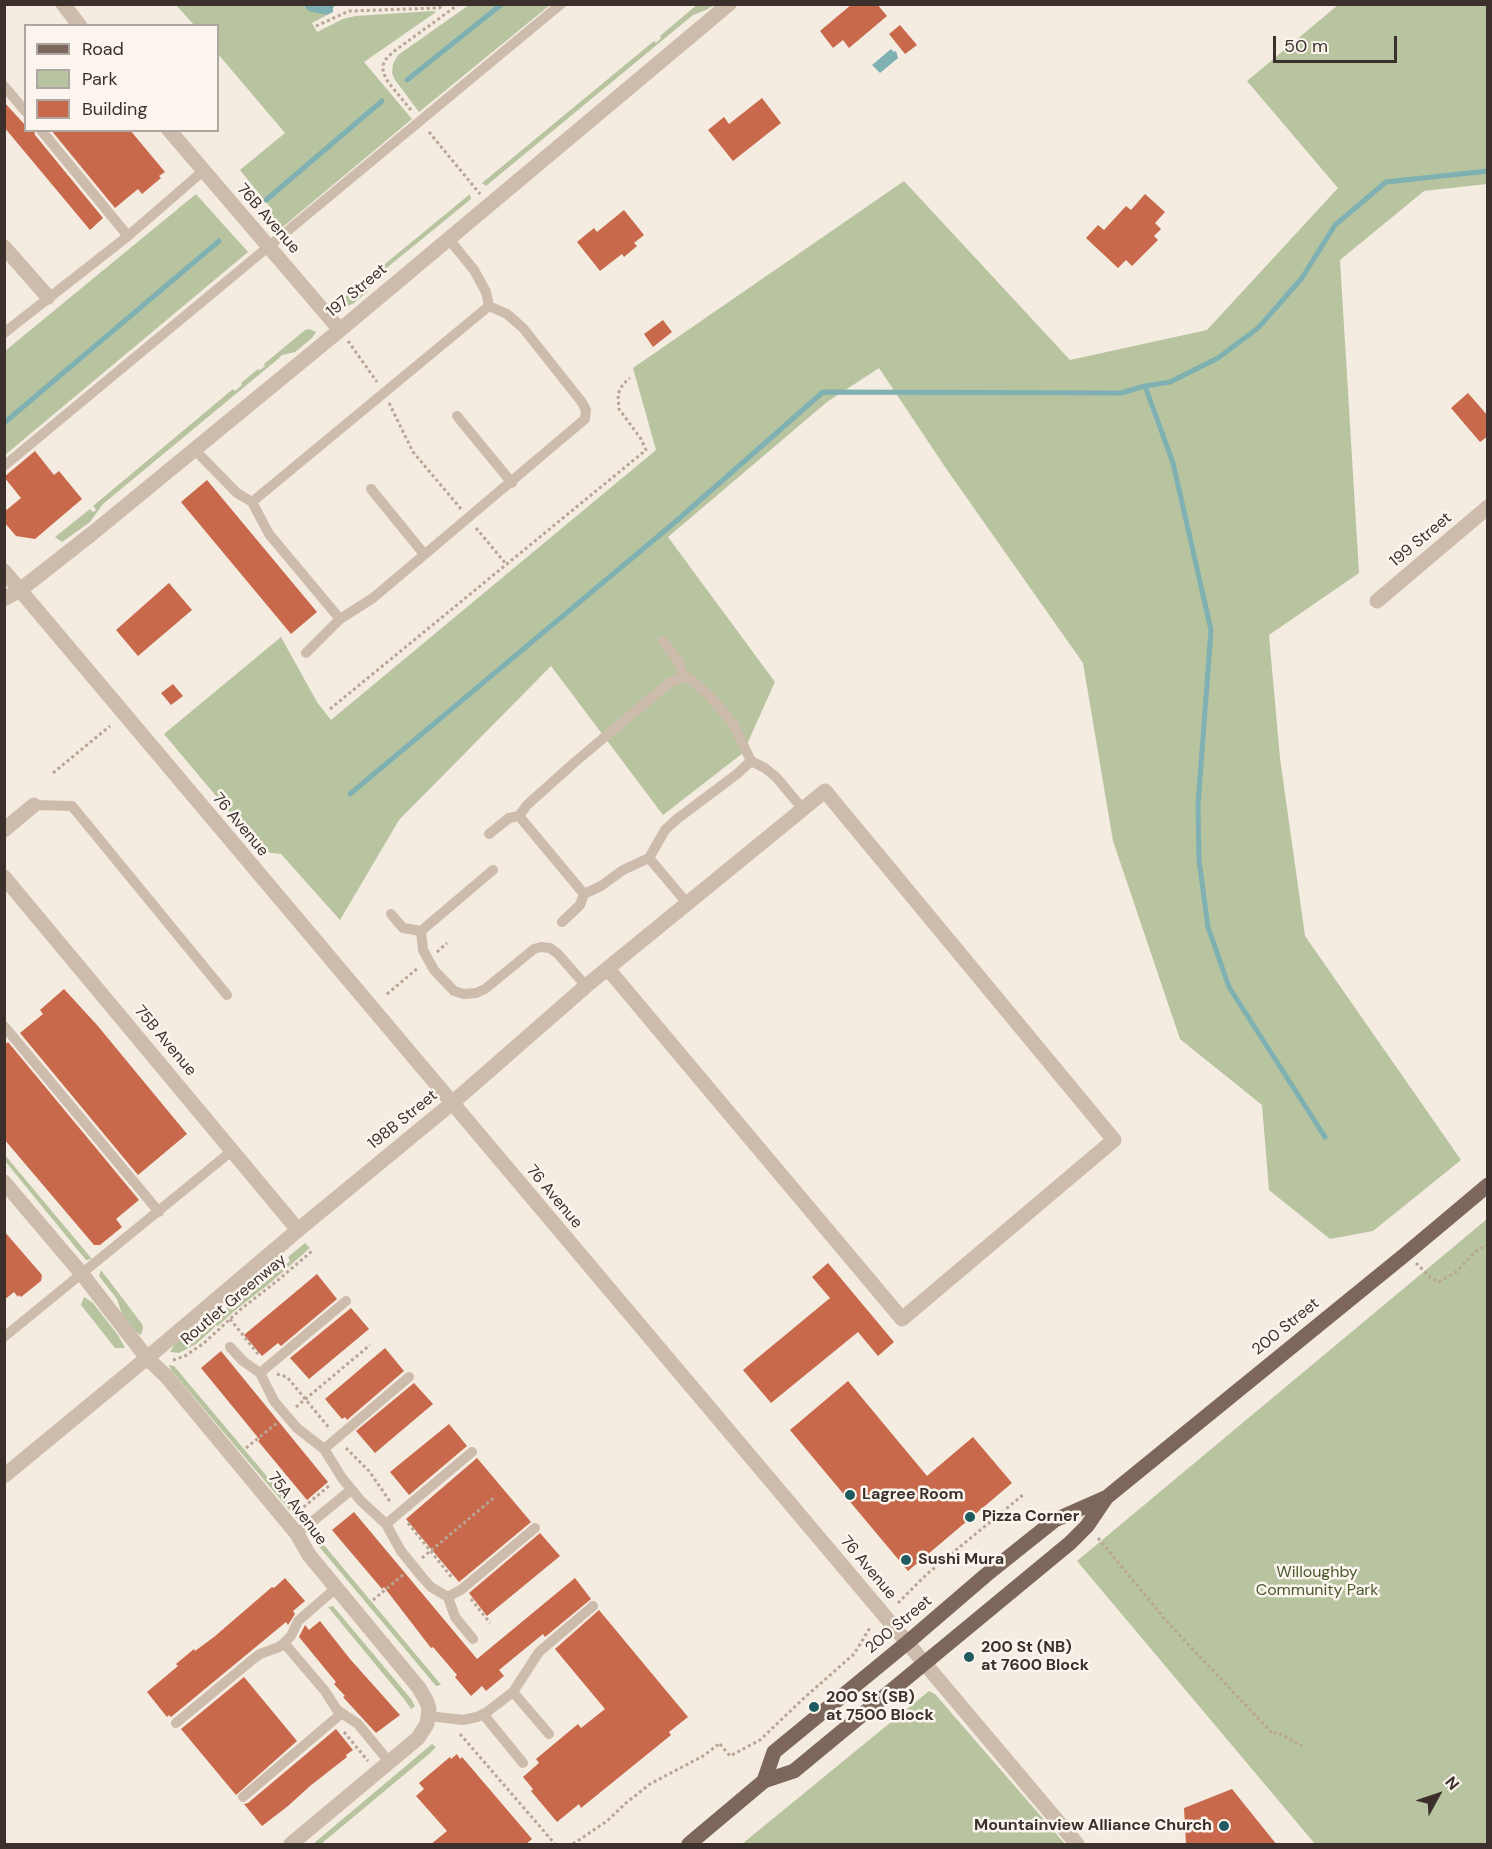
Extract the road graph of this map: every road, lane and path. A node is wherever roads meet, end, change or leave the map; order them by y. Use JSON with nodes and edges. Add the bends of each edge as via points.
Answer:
{"nodes":[{"id":1,"x":63,"y":4,"type":"edge"},
{"id":2,"x":447,"y":4,"type":"edge"},
{"id":3,"x":561,"y":4,"type":"edge"},
{"id":4,"x":729,"y":4,"type":"edge"},
{"id":5,"x":453,"y":9,"type":"dead end"},
{"id":6,"x":78,"y":24,"type":"edge"},
{"id":7,"x":316,"y":26,"type":"dead end"},
{"id":8,"x":4,"y":86,"type":"edge"},
{"id":9,"x":24,"y":110,"type":"edge"},
{"id":10,"x":43,"y":132,"type":"edge"},
{"id":11,"x":171,"y":132,"type":"edge"},
{"id":12,"x":203,"y":171,"type":"junction"},
{"id":13,"x":128,"y":236,"type":"junction"},
{"id":14,"x":448,"y":238,"type":"junction"},
{"id":15,"x":4,"y":247,"type":"edge"},
{"id":16,"x":268,"y":247,"type":"junction"},
{"id":17,"x":48,"y":297,"type":"junction"},
{"id":18,"x":489,"y":306,"type":"junction"},
{"id":19,"x":340,"y":330,"type":"junction"},
{"id":20,"x":4,"y":333,"type":"edge"},
{"id":21,"x":630,"y":378,"type":"dead end"},
{"id":22,"x":385,"y":393,"type":"junction"},
{"id":23,"x":457,"y":416,"type":"dead end"},
{"id":24,"x":194,"y":449,"type":"junction"},
{"id":25,"x":4,"y":466,"type":"edge"},
{"id":26,"x":512,"y":483,"type":"junction"},
{"id":27,"x":371,"y":489,"type":"dead end"},
{"id":28,"x":252,"y":502,"type":"junction"},
{"id":29,"x":1488,"y":507,"type":"edge"},
{"id":30,"x":468,"y":518,"type":"junction"},
{"id":31,"x":424,"y":554,"type":"junction"},
{"id":32,"x":506,"y":564,"type":"junction"},
{"id":33,"x":4,"y":571,"type":"edge"},
{"id":34,"x":20,"y":590,"type":"junction"},
{"id":35,"x":4,"y":599,"type":"edge"},
{"id":36,"x":1377,"y":601,"type":"dead end"},
{"id":37,"x":340,"y":618,"type":"junction"},
{"id":38,"x":663,"y":642,"type":"dead end"},
{"id":39,"x":306,"y":653,"type":"dead end"},
{"id":40,"x":684,"y":677,"type":"junction"},
{"id":41,"x":330,"y":709,"type":"dead end"},
{"id":42,"x":110,"y":726,"type":"dead end"},
{"id":43,"x":751,"y":761,"type":"junction"},
{"id":44,"x":53,"y":773,"type":"dead end"},
{"id":45,"x":34,"y":805,"type":"joint"},
{"id":46,"x":802,"y":808,"type":"junction"},
{"id":47,"x":519,"y":816,"type":"junction"},
{"id":48,"x":4,"y":830,"type":"edge"},
{"id":49,"x":489,"y":834,"type":"dead end"},
{"id":50,"x":649,"y":858,"type":"junction"},
{"id":51,"x":493,"y":870,"type":"dead end"},
{"id":52,"x":4,"y":877,"type":"edge"},
{"id":53,"x":585,"y":894,"type":"junction"},
{"id":54,"x":687,"y":903,"type":"junction"},
{"id":55,"x":391,"y":914,"type":"dead end"},
{"id":56,"x":562,"y":921,"type":"dead end"},
{"id":57,"x":421,"y":931,"type":"junction"},
{"id":58,"x":608,"y":969,"type":"junction"},
{"id":59,"x":586,"y":986,"type":"junction"},
{"id":60,"x":227,"y":995,"type":"dead end"},
{"id":61,"x":4,"y":1026,"type":"edge"},
{"id":62,"x":451,"y":1104,"type":"junction"},
{"id":63,"x":233,"y":1150,"type":"junction"},
{"id":64,"x":4,"y":1182,"type":"edge"},
{"id":65,"x":1488,"y":1185,"type":"edge"},
{"id":66,"x":159,"y":1212,"type":"junction"},
{"id":67,"x":298,"y":1230,"type":"junction"},
{"id":68,"x":1488,"y":1244,"type":"edge"},
{"id":69,"x":312,"y":1251,"type":"dead end"},
{"id":70,"x":1407,"y":1252,"type":"junction"},
{"id":71,"x":82,"y":1274,"type":"junction"},
{"id":72,"x":346,"y":1300,"type":"dead end"},
{"id":73,"x":230,"y":1319,"type":"junction"},
{"id":74,"x":4,"y":1337,"type":"edge"},
{"id":75,"x":370,"y":1345,"type":"dead end"},
{"id":76,"x":230,"y":1347,"type":"dead end"},
{"id":77,"x":147,"y":1358,"type":"junction"},
{"id":78,"x":168,"y":1359,"type":"dead end"},
{"id":79,"x":262,"y":1359,"type":"dead end"},
{"id":80,"x":260,"y":1373,"type":"junction"},
{"id":81,"x":275,"y":1374,"type":"dead end"},
{"id":82,"x":410,"y":1377,"type":"dead end"},
{"id":83,"x":306,"y":1399,"type":"junction"},
{"id":84,"x":292,"y":1410,"type":"dead end"},
{"id":85,"x":281,"y":1419,"type":"dead end"},
{"id":86,"x":331,"y":1430,"type":"dead end"},
{"id":87,"x":343,"y":1444,"type":"dead end"},
{"id":88,"x":246,"y":1448,"type":"dead end"},
{"id":89,"x":324,"y":1449,"type":"junction"},
{"id":90,"x":472,"y":1452,"type":"dead end"},
{"id":91,"x":4,"y":1476,"type":"edge"},
{"id":92,"x":330,"y":1485,"type":"dead end"},
{"id":93,"x":351,"y":1490,"type":"junction"},
{"id":94,"x":1024,"y":1494,"type":"dead end"},
{"id":95,"x":496,"y":1496,"type":"dead end"},
{"id":96,"x":1107,"y":1497,"type":"junction"},
{"id":97,"x":393,"y":1505,"type":"dead end"},
{"id":98,"x":299,"y":1512,"type":"dead end"},
{"id":99,"x":405,"y":1520,"type":"dead end"},
{"id":100,"x":386,"y":1524,"type":"junction"},
{"id":101,"x":1087,"y":1526,"type":"junction"},
{"id":102,"x":535,"y":1528,"type":"dead end"},
{"id":103,"x":297,"y":1534,"type":"junction"},
{"id":104,"x":430,"y":1551,"type":"junction"},
{"id":105,"x":418,"y":1560,"type":"dead end"},
{"id":106,"x":407,"y":1571,"type":"dead end"},
{"id":107,"x":456,"y":1582,"type":"dead end"},
{"id":108,"x":336,"y":1588,"type":"junction"},
{"id":109,"x":468,"y":1595,"type":"dead end"},
{"id":110,"x":448,"y":1597,"type":"junction"},
{"id":111,"x":373,"y":1600,"type":"dead end"},
{"id":112,"x":898,"y":1603,"type":"dead end"},
{"id":113,"x":593,"y":1606,"type":"dead end"},
{"id":114,"x":490,"y":1623,"type":"dead end"},
{"id":115,"x":871,"y":1626,"type":"dead end"},
{"id":116,"x":473,"y":1639,"type":"dead end"},
{"id":117,"x":908,"y":1642,"type":"junction"},
{"id":118,"x":284,"y":1643,"type":"junction"},
{"id":119,"x":923,"y":1664,"type":"junction"},
{"id":120,"x":513,"y":1692,"type":"junction"},
{"id":121,"x":342,"y":1713,"type":"junction"},
{"id":122,"x":483,"y":1714,"type":"junction"},
{"id":123,"x":429,"y":1716,"type":"junction"},
{"id":124,"x":176,"y":1723,"type":"dead end"},
{"id":125,"x":339,"y":1726,"type":"dead end"},
{"id":126,"x":455,"y":1732,"type":"dead end"},
{"id":127,"x":549,"y":1734,"type":"dead end"},
{"id":128,"x":1302,"y":1746,"type":"dead end"},
{"id":129,"x":368,"y":1761,"type":"dead end"},
{"id":130,"x":390,"y":1763,"type":"junction"},
{"id":131,"x":524,"y":1763,"type":"dead end"},
{"id":132,"x":764,"y":1781,"type":"junction"},
{"id":133,"x":243,"y":1797,"type":"dead end"},
{"id":134,"x":291,"y":1845,"type":"edge"},
{"id":135,"x":555,"y":1845,"type":"edge"},
{"id":136,"x":573,"y":1845,"type":"edge"},
{"id":137,"x":689,"y":1845,"type":"edge"},
{"id":138,"x":1077,"y":1845,"type":"edge"}],
"edges":[{"from":1,"to":6,"type":"street"},
{"from":2,"to":5,"type":"path"},
{"from":2,"to":7,"type":"path","via":[[439,8],[354,10]]},
{"from":3,"to":16,"type":"lane"},
{"from":4,"to":14,"type":"street","name":"197 Street"},
{"from":8,"to":9,"type":"lane"},
{"from":10,"to":13,"type":"lane"},
{"from":11,"to":12,"type":"street","name":"76B Avenue"},
{"from":12,"to":13,"type":"lane"},
{"from":12,"to":16,"type":"street","name":"76B Avenue"},
{"from":13,"to":17,"type":"lane"},
{"from":14,"to":18,"type":"lane","via":[[474,270]]},
{"from":14,"to":19,"type":"street","name":"197 Street"},
{"from":15,"to":17,"type":"street"},
{"from":16,"to":19,"type":"street","name":"76B Avenue"},
{"from":16,"to":25,"type":"lane"},
{"from":17,"to":20,"type":"lane"},
{"from":18,"to":22,"type":"lane"},
{"from":18,"to":26,"type":"lane","via":[[507,314],[523,328],[586,410],[585,419]]},
{"from":19,"to":22,"type":"path"},
{"from":19,"to":24,"type":"street","name":"197 Street"},
{"from":21,"to":32,"type":"path","via":[[618,394],[619,409],[646,450]]},
{"from":22,"to":28,"type":"lane"},
{"from":22,"to":30,"type":"path","via":[[413,452]]},
{"from":23,"to":26,"type":"lane"},
{"from":24,"to":28,"type":"lane","via":[[237,493]]},
{"from":24,"to":34,"type":"street","name":"197 Street"},
{"from":26,"to":30,"type":"lane"},
{"from":27,"to":31,"type":"lane"},
{"from":28,"to":37,"type":"lane","via":[[269,534]]},
{"from":29,"to":36,"type":"street","name":"199 Street"},
{"from":30,"to":31,"type":"lane"},
{"from":30,"to":32,"type":"path"},
{"from":31,"to":37,"type":"lane","via":[[373,598]]},
{"from":32,"to":41,"type":"path"},
{"from":33,"to":34,"type":"street","name":"76 Avenue"},
{"from":34,"to":35,"type":"street","name":"197 Street"},
{"from":34,"to":62,"type":"street","name":"76 Avenue"},
{"from":37,"to":39,"type":"lane"},
{"from":38,"to":40,"type":"lane","via":[[678,661]]},
{"from":40,"to":43,"type":"lane","via":[[710,696],[733,724]]},
{"from":40,"to":47,"type":"lane","via":[[669,683],[575,762]]},
{"from":42,"to":44,"type":"path"},
{"from":43,"to":46,"type":"lane","via":[[776,777]]},
{"from":43,"to":50,"type":"lane","via":[[665,830]]},
{"from":45,"to":48,"type":"street"},
{"from":45,"to":60,"type":"lane","via":[[72,806]]},
{"from":46,"to":54,"type":"street","name":"198B Street"},
{"from":46,"to":58,"type":"street","name":"198B Street","via":[[825,790],[1114,1140],[902,1319]]},
{"from":47,"to":49,"type":"lane","via":[[509,818]]},
{"from":47,"to":53,"type":"lane"},
{"from":50,"to":53,"type":"lane"},
{"from":50,"to":54,"type":"lane"},
{"from":51,"to":57,"type":"lane"},
{"from":52,"to":63,"type":"street","name":"75B Avenue"},
{"from":53,"to":56,"type":"lane","via":[[580,905]]},
{"from":54,"to":58,"type":"street","name":"198B Street"},
{"from":55,"to":57,"type":"lane","via":[[403,928]]},
{"from":57,"to":59,"type":"lane","via":[[423,950],[431,965],[454,991],[464,994],[485,989],[541,947],[558,954]]},
{"from":58,"to":59,"type":"street","name":"198B Street"},
{"from":59,"to":62,"type":"street","name":"198B Street"},
{"from":61,"to":66,"type":"lane"},
{"from":62,"to":67,"type":"street","name":"198B Street"},
{"from":62,"to":117,"type":"street","name":"76 Avenue"},
{"from":63,"to":66,"type":"lane"},
{"from":63,"to":67,"type":"street","name":"75B Avenue"},
{"from":64,"to":71,"type":"street","name":"75A Avenue"},
{"from":65,"to":70,"type":"main road","name":"200 Street"},
{"from":66,"to":71,"type":"lane"},
{"from":67,"to":77,"type":"street","name":"198B Street"},
{"from":68,"to":70,"type":"path","via":[[1439,1282]]},
{"from":69,"to":73,"type":"path","name":"Routlet Greenway"},
{"from":70,"to":96,"type":"main road","name":"200 Street"},
{"from":71,"to":74,"type":"lane"},
{"from":71,"to":77,"type":"street","name":"75A Avenue"},
{"from":72,"to":80,"type":"lane"},
{"from":73,"to":78,"type":"path","name":"Routlet Greenway","via":[[204,1344],[177,1360]]},
{"from":73,"to":79,"type":"path"},
{"from":75,"to":83,"type":"path"},
{"from":76,"to":80,"type":"lane"},
{"from":77,"to":91,"type":"street","name":"198B Street"},
{"from":77,"to":103,"type":"street","name":"75A Avenue"},
{"from":80,"to":89,"type":"lane","via":[[274,1401],[297,1428]]},
{"from":81,"to":83,"type":"path","via":[[287,1377]]},
{"from":82,"to":89,"type":"lane"},
{"from":83,"to":84,"type":"path"},
{"from":83,"to":86,"type":"path"},
{"from":85,"to":88,"type":"path"},
{"from":87,"to":97,"type":"path"},
{"from":89,"to":93,"type":"lane"},
{"from":90,"to":100,"type":"lane"},
{"from":92,"to":98,"type":"path"},
{"from":93,"to":100,"type":"lane"},
{"from":93,"to":103,"type":"lane"},
{"from":94,"to":112,"type":"path"},
{"from":95,"to":104,"type":"path"},
{"from":96,"to":101,"type":"main road","name":"200 Street"},
{"from":96,"to":117,"type":"main road","name":"200 Street","via":[[1055,1520]]},
{"from":99,"to":104,"type":"path"},
{"from":100,"to":110,"type":"lane","via":[[422,1577]]},
{"from":101,"to":119,"type":"main road","name":"200 Street"},
{"from":101,"to":128,"type":"path","via":[[1168,1624],[1273,1734],[1277,1732]]},
{"from":102,"to":110,"type":"lane"},
{"from":103,"to":108,"type":"street","name":"75A Avenue"},
{"from":104,"to":105,"type":"path"},
{"from":104,"to":107,"type":"path"},
{"from":106,"to":111,"type":"path"},
{"from":108,"to":118,"type":"lane","via":[[298,1621]]},
{"from":108,"to":123,"type":"street","name":"75A Avenue","via":[[419,1688],[428,1702]]},
{"from":109,"to":114,"type":"path"},
{"from":110,"to":116,"type":"lane","via":[[455,1617]]},
{"from":113,"to":120,"type":"lane","via":[[539,1652]]},
{"from":115,"to":136,"type":"path","via":[[854,1654],[760,1740],[730,1756],[720,1744],[650,1784]]},
{"from":117,"to":119,"type":"street","name":"76 Avenue"},
{"from":117,"to":132,"type":"main road","name":"200 Street","via":[[774,1752]]},
{"from":118,"to":121,"type":"lane"},
{"from":118,"to":124,"type":"lane","via":[[260,1654]]},
{"from":119,"to":132,"type":"main road","name":"200 Street","via":[[794,1771]]},
{"from":119,"to":138,"type":"street","name":"76 Avenue"},
{"from":120,"to":122,"type":"lane"},
{"from":120,"to":127,"type":"lane"},
{"from":121,"to":130,"type":"lane","via":[[358,1725]]},
{"from":121,"to":133,"type":"lane"},
{"from":122,"to":123,"type":"lane","via":[[463,1720]]},
{"from":122,"to":131,"type":"lane"},
{"from":123,"to":130,"type":"street","via":[[418,1738]]},
{"from":125,"to":129,"type":"path"},
{"from":126,"to":135,"type":"path","via":[[463,1735]]},
{"from":130,"to":134,"type":"street"},
{"from":132,"to":137,"type":"main road","name":"200 Street"}]}
